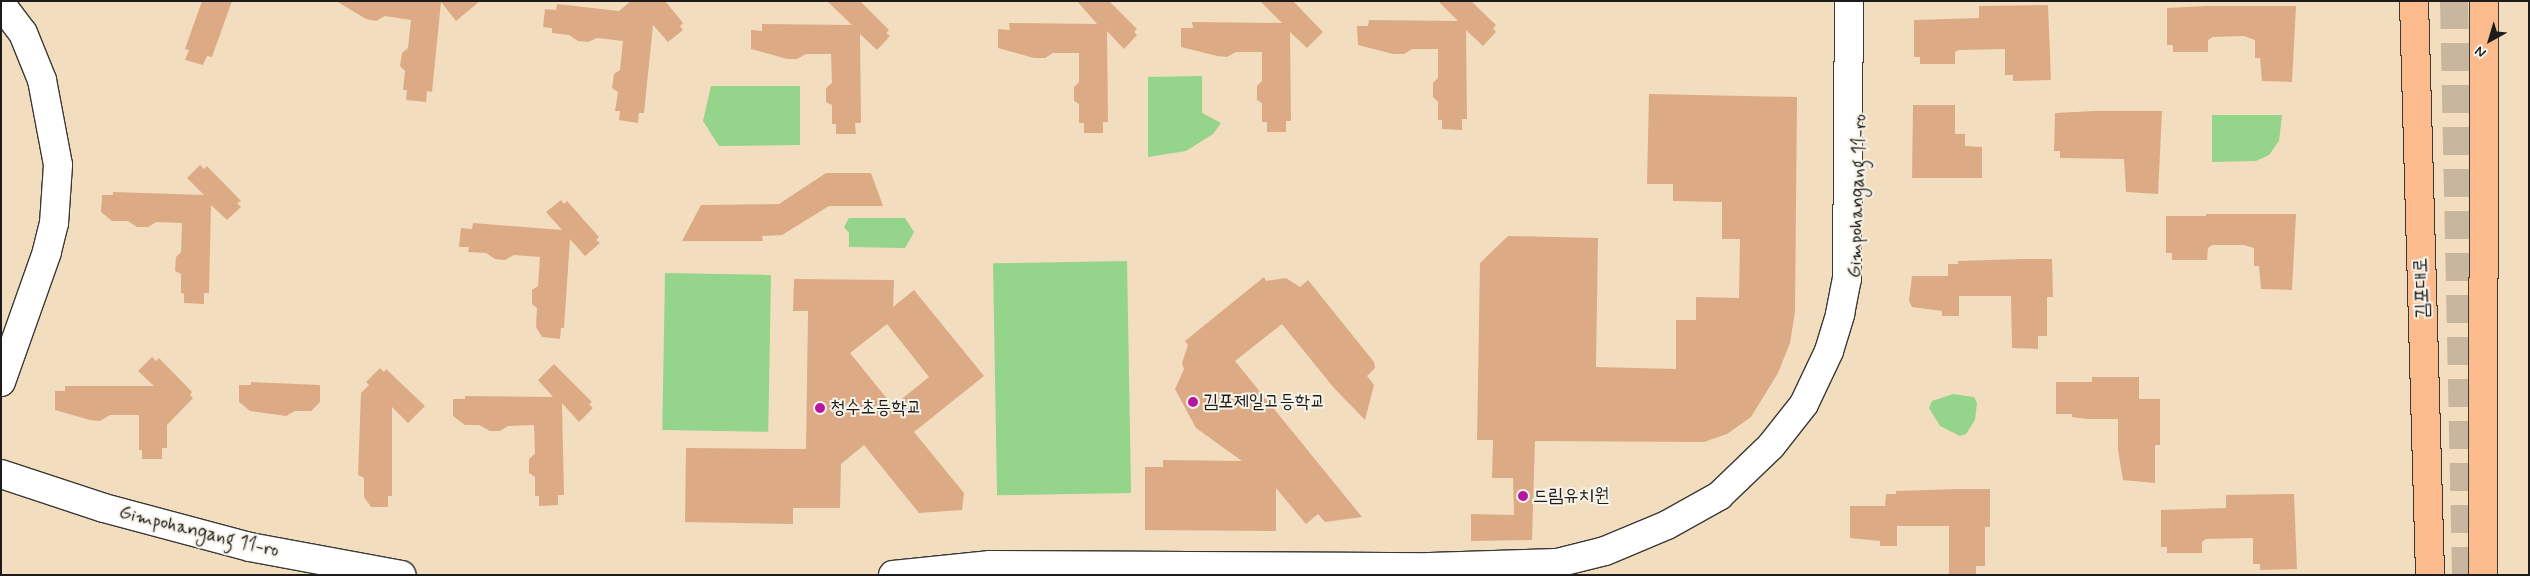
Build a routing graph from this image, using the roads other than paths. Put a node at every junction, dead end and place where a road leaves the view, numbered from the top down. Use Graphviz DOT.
graph roads {
  1 [pos="1849,1"];
  2 [pos="1861,1"];
  3 [pos="2414,1"];
  4 [pos="2484,1"];
  5 [pos="1,4"];
  6 [pos="1,382"];
  7 [pos="1,474"];
  8 [pos="935,573"];
  9 [pos="401,575"];
  10 [pos="893,575"];
  11 [pos="2430,575"];
  12 [pos="2483,575"];
  1 -- 8 [label="street, Gimpohangang 11-ro"];
  2 -- 8 [label="street, Gimpohangang 11-ro"];
  3 -- 11 [label="main road, 김포대로"];
  4 -- 12 [label="main road"];
  5 -- 6 [label="street"];
  7 -- 9 [label="street, Gimpohangang 11-ro"];
  8 -- 10 [label="street, Gimpohangang 11-ro"];
}
